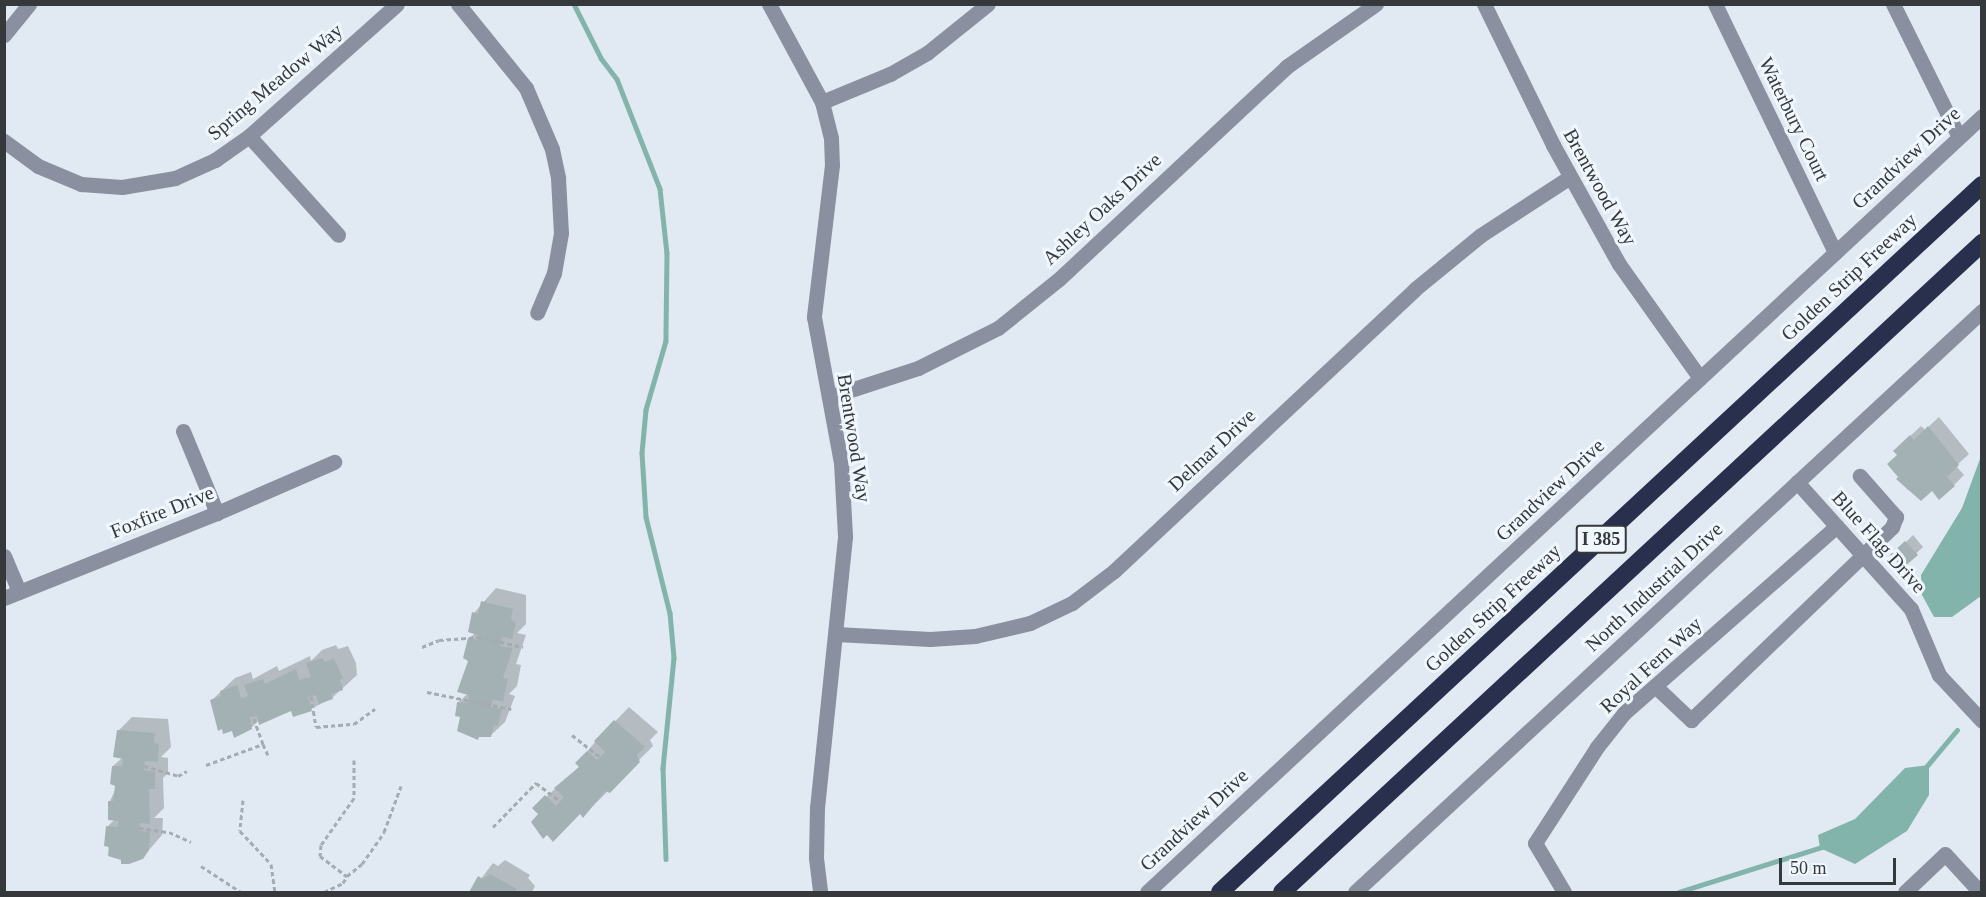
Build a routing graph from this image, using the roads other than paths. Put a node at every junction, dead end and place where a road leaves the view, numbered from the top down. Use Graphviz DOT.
graph roads {
  1 [pos="29,4"];
  2 [pos="397,4"];
  3 [pos="458,4"];
  4 [pos="769,4"];
  5 [pos="988,4"];
  6 [pos="1376,4"];
  7 [pos="1484,4"];
  8 [pos="1715,4"];
  9 [pos="1893,4"];
  10 [pos="4,35"];
  11 [pos="822,102"];
  12 [pos="1982,116"];
  13 [pos="249,136"];
  14 [pos="1959,137"];
  15 [pos="4,141"];
  16 [pos="1570,177"];
  17 [pos="1982,185"];
  18 [pos="338,235"];
  19 [pos="1982,243"];
  20 [pos="1835,252"];
  21 [pos="1982,311"];
  22 [pos="537,313"];
  23 [pos="1700,378"];
  24 [pos="829,397"];
  25 [pos="183,431"];
  26 [pos="334,462"];
  27 [pos="1860,476"];
  28 [pos="1797,482"];
  29 [pos="217,513"];
  30 [pos="1837,526"];
  31 [pos="1863,554"];
  32 [pos="4,556"];
  33 [pos="12,595"];
  34 [pos="836,634"];
  35 [pos="1655,686"];
  36 [pos="1982,721"];
  37 [pos="820,892"];
  38 [pos="1147,892"];
  39 [pos="1220,892"];
  40 [pos="1282,892"];
  41 [pos="1355,892"];
  42 [pos="1564,892"];
  43 [pos="1905,892"];
  44 [pos="1980,892"];
  1 -- 10 [label="street"];
  2 -- 13 [label="street, Spring Meadow Way"];
  3 -- 22 [label="street"];
  4 -- 11 [label="street, Brentwood Way"];
  5 -- 11 [label="street"];
  6 -- 24 [label="street, Ashley Oaks Drive"];
  7 -- 16 [label="street, Brentwood Way"];
  8 -- 20 [label="street, Waterbury Court"];
  9 -- 14 [label="street"];
  11 -- 24 [label="street, Brentwood Way"];
  12 -- 14 [label="street, Grandview Drive"];
  13 -- 15 [label="street, Spring Meadow Way"];
  13 -- 18 [label="street"];
  14 -- 20 [label="street, Grandview Drive"];
  16 -- 23 [label="street, Brentwood Way"];
  16 -- 34 [label="street, Delmar Drive"];
  17 -- 39 [label="highway, Golden Strip Freeway / I 385"];
  19 -- 40 [label="highway, I 385"];
  20 -- 23 [label="street, Grandview Drive"];
  21 -- 28 [label="street, North Industrial Drive"];
  23 -- 38 [label="street, Grandview Drive"];
  24 -- 34 [label="street, Brentwood Way"];
  25 -- 29 [label="street"];
  26 -- 29 [label="street, Foxfire Drive"];
  27 -- 31 [label="street"];
  28 -- 30 [label="street, Blue Flag Drive"];
  28 -- 41 [label="street, North Industrial Drive"];
  29 -- 33 [label="street, Foxfire Drive"];
  30 -- 31 [label="street, Blue Flag Drive"];
  30 -- 35 [label="street, Royal Fern Way"];
  31 -- 35 [label="street"];
  31 -- 36 [label="street, Blue Flag Drive"];
  32 -- 33 [label="street"];
  34 -- 37 [label="street, Brentwood Way"];
  35 -- 42 [label="street, Royal Fern Way"];
  43 -- 44 [label="street"];
}
